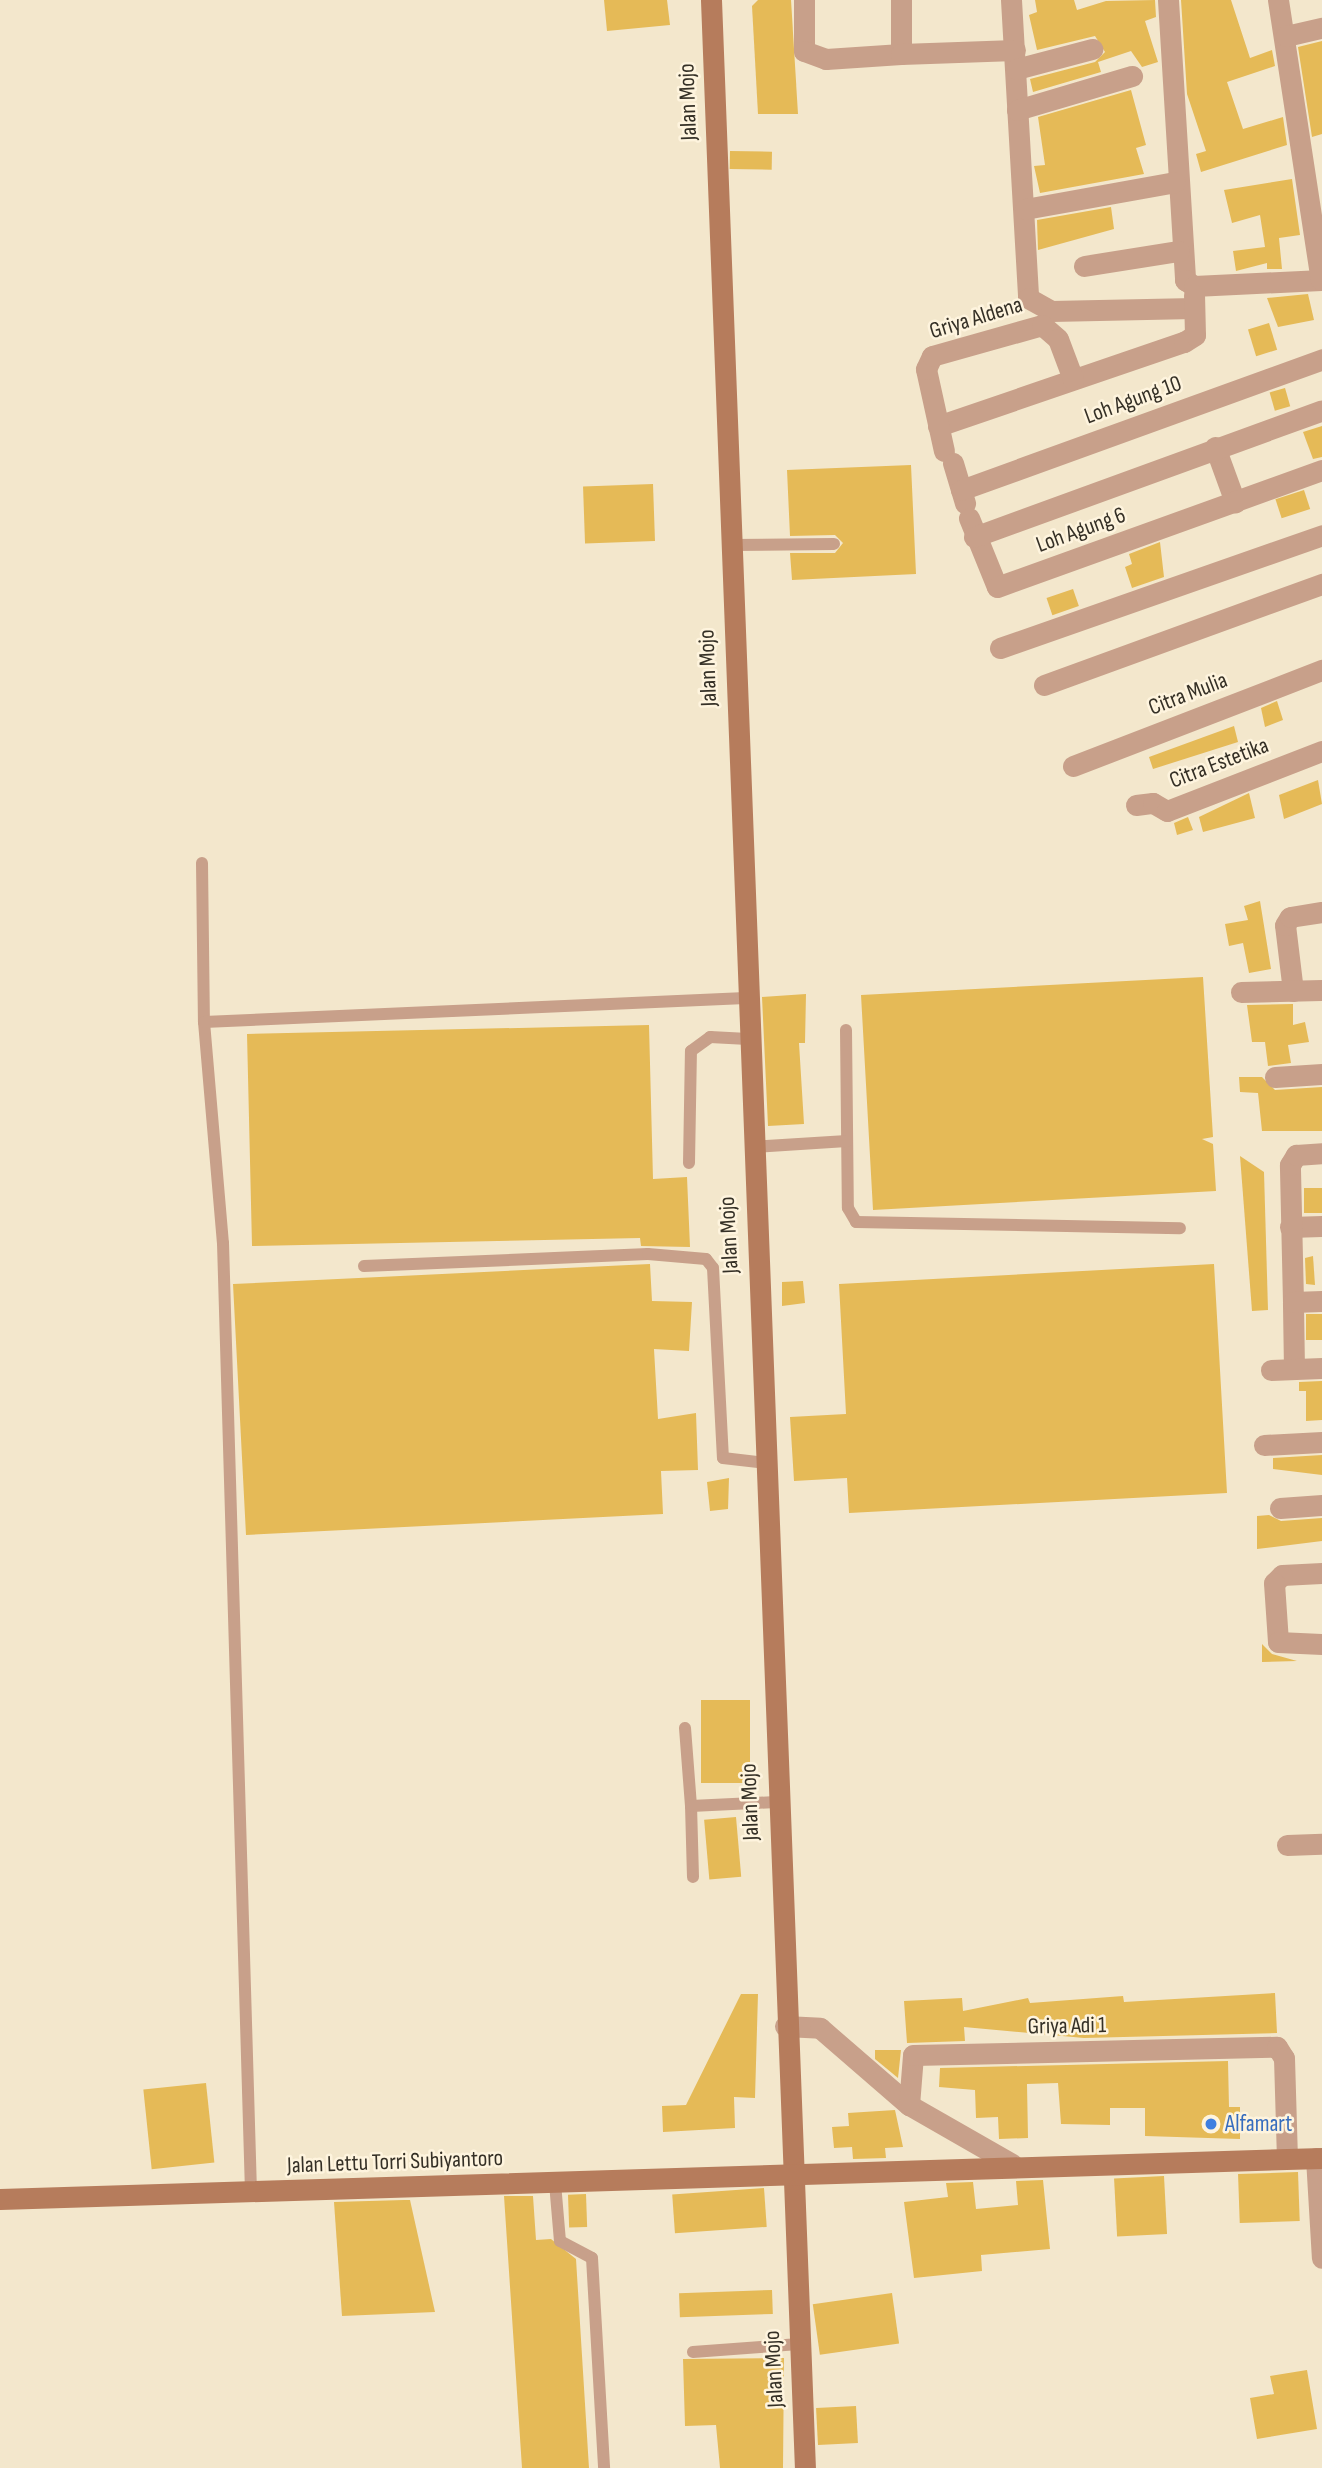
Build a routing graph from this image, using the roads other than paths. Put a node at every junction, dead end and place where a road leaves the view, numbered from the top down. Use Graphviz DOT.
graph roads {
  1 [pos="711,0"];
  2 [pos="804,0"];
  3 [pos="901,0"];
  4 [pos="1011,0"];
  5 [pos="1168,0"];
  6 [pos="1278,0"];
  7 [pos="1322,28"];
  8 [pos="1286,36"];
  9 [pos="1092,49"];
  10 [pos="901,54"];
  11 [pos="1015,60"];
  12 [pos="1132,76"];
  13 [pos="1017,110"];
  14 [pos="1175,182"];
  15 [pos="1025,209"];
  16 [pos="1179,251"];
  17 [pos="1084,266"];
  18 [pos="1322,280"];
  19 [pos="1194,286"];
  20 [pos="1194,308"];
  21 [pos="1322,359"];
  22 [pos="1073,379"];
  23 [pos="1322,410"];
  24 [pos="939,426"];
  25 [pos="1215,447"];
  26 [pos="1322,470"];
  27 [pos="1235,502"];
  28 [pos="968,513"];
  29 [pos="1322,535"];
  30 [pos="834,544"];
  31 [pos="730,545"];
  32 [pos="1322,584"];
  33 [pos="1000,648"];
  34 [pos="1322,670"];
  35 [pos="1044,685"];
  36 [pos="1322,751"];
  37 [pos="1073,766"];
  38 [pos="1136,805"];
  39 [pos="202,863"];
  40 [pos="1322,912"];
  41 [pos="1322,990"];
  42 [pos="1293,991"];
  43 [pos="1241,992"];
  44 [pos="745,998"];
  45 [pos="204,1022"];
  46 [pos="846,1030"];
  47 [pos="748,1039"];
  48 [pos="1322,1074"];
  49 [pos="1275,1077"];
  50 [pos="847,1141"];
  51 [pos="752,1147"];
  52 [pos="1322,1153"];
  53 [pos="689,1163"];
  54 [pos="1322,1226"];
  55 [pos="1180,1227"];
  56 [pos="1290,1227"];
  57 [pos="364,1266"];
  58 [pos="1322,1301"];
  59 [pos="1293,1302"];
  60 [pos="1322,1368"];
  61 [pos="1294,1369"];
  62 [pos="1271,1370"];
  63 [pos="1322,1442"];
  64 [pos="1265,1445"];
  65 [pos="766,1463"];
  66 [pos="1322,1505"];
  67 [pos="1280,1508"];
  68 [pos="1322,1573"];
  69 [pos="1322,1644"];
  70 [pos="685,1728"];
  71 [pos="776,1802"];
  72 [pos="691,1806"];
  73 [pos="1322,1844"];
  74 [pos="1287,1845"];
  75 [pos="693,1877"];
  76 [pos="795,2025"];
  77 [pos="909,2105"];
  78 [pos="1287,2158"];
  79 [pos="1319,2158"];
  80 [pos="1012,2164"];
  81 [pos="791,2174"];
  82 [pos="555,2183"];
  83 [pos="251,2192"];
  84 [pos="0,2199"];
  85 [pos="1322,2258"];
  86 [pos="799,2344"];
  87 [pos="693,2352"];
  88 [pos="604,2468"];
  89 [pos="805,2468"];
  1 -- 31 [label="street, Jalan Mojo"];
  2 -- 10 [label="street"];
  3 -- 10 [label="street"];
  4 -- 11 [label="street"];
  5 -- 14 [label="street"];
  6 -- 8 [label="street"];
  7 -- 8 [label="street"];
  8 -- 18 [label="street"];
  9 -- 11 [label="street"];
  10 -- 11 [label="street"];
  11 -- 13 [label="street"];
  12 -- 13 [label="street"];
  13 -- 15 [label="street"];
  14 -- 15 [label="street"];
  14 -- 16 [label="street"];
  15 -- 20 [label="street"];
  16 -- 17 [label="street"];
  16 -- 19 [label="street"];
  18 -- 19 [label="street"];
  19 -- 20 [label="street"];
  20 -- 22 [label="street"];
  21 -- 28 [label="street, Loh Agung 10"];
  22 -- 24 [label="street"];
  22 -- 24 [label="street, Griya Aldena"];
  23 -- 25 [label="street, Loh Agung 6"];
  24 -- 28 [label="street, Griya Aldena"];
  25 -- 27 [label="street"];
  25 -- 28 [label="street, Loh Agung 6"];
  26 -- 27 [label="street, Loh Agung 6"];
  27 -- 28 [label="street, Loh Agung 6"];
  29 -- 33 [label="street"];
  30 -- 31 [label="lane"];
  31 -- 44 [label="street, Jalan Mojo"];
  32 -- 35 [label="street"];
  34 -- 37 [label="street, Citra Mulia"];
  36 -- 38 [label="street, Citra Estetika"];
  39 -- 45 [label="lane"];
  40 -- 42 [label="street"];
  41 -- 42 [label="street"];
  42 -- 43 [label="street"];
  44 -- 45 [label="lane"];
  44 -- 47 [label="street, Jalan Mojo"];
  45 -- 83 [label="lane"];
  46 -- 50 [label="lane"];
  47 -- 51 [label="street, Jalan Mojo"];
  47 -- 53 [label="lane"];
  48 -- 49 [label="street"];
  50 -- 51 [label="lane"];
  50 -- 55 [label="lane"];
  51 -- 65 [label="street, Jalan Mojo"];
  52 -- 56 [label="street"];
  54 -- 56 [label="street"];
  56 -- 59 [label="street"];
  57 -- 65 [label="lane"];
  58 -- 59 [label="street"];
  59 -- 61 [label="street"];
  60 -- 61 [label="street"];
  61 -- 62 [label="street"];
  63 -- 64 [label="street"];
  65 -- 71 [label="street, Jalan Mojo"];
  66 -- 67 [label="street"];
  68 -- 69 [label="street"];
  70 -- 72 [label="lane"];
  71 -- 72 [label="lane"];
  71 -- 76 [label="street, Jalan Mojo"];
  72 -- 75 [label="lane"];
  73 -- 74 [label="street"];
  76 -- 77 [label="street"];
  76 -- 81 [label="street, Jalan Mojo"];
  77 -- 78 [label="street, Griya Adi 1"];
  77 -- 80 [label="street"];
  78 -- 79 [label="street, Jalan Lettu Torri Subiyantoro"];
  78 -- 80 [label="street, Jalan Lettu Torri Subiyantoro"];
  79 -- 85 [label="street"];
  80 -- 81 [label="street, Jalan Lettu Torri Subiyantoro"];
  81 -- 82 [label="street, Jalan Lettu Torri Subiyantoro"];
  81 -- 86 [label="street, Jalan Mojo"];
  82 -- 83 [label="street, Jalan Lettu Torri Subiyantoro"];
  82 -- 88 [label="lane"];
  83 -- 84 [label="street, Jalan Lettu Torri Subiyantoro"];
  86 -- 87 [label="lane"];
  86 -- 89 [label="street, Jalan Mojo"];
}
